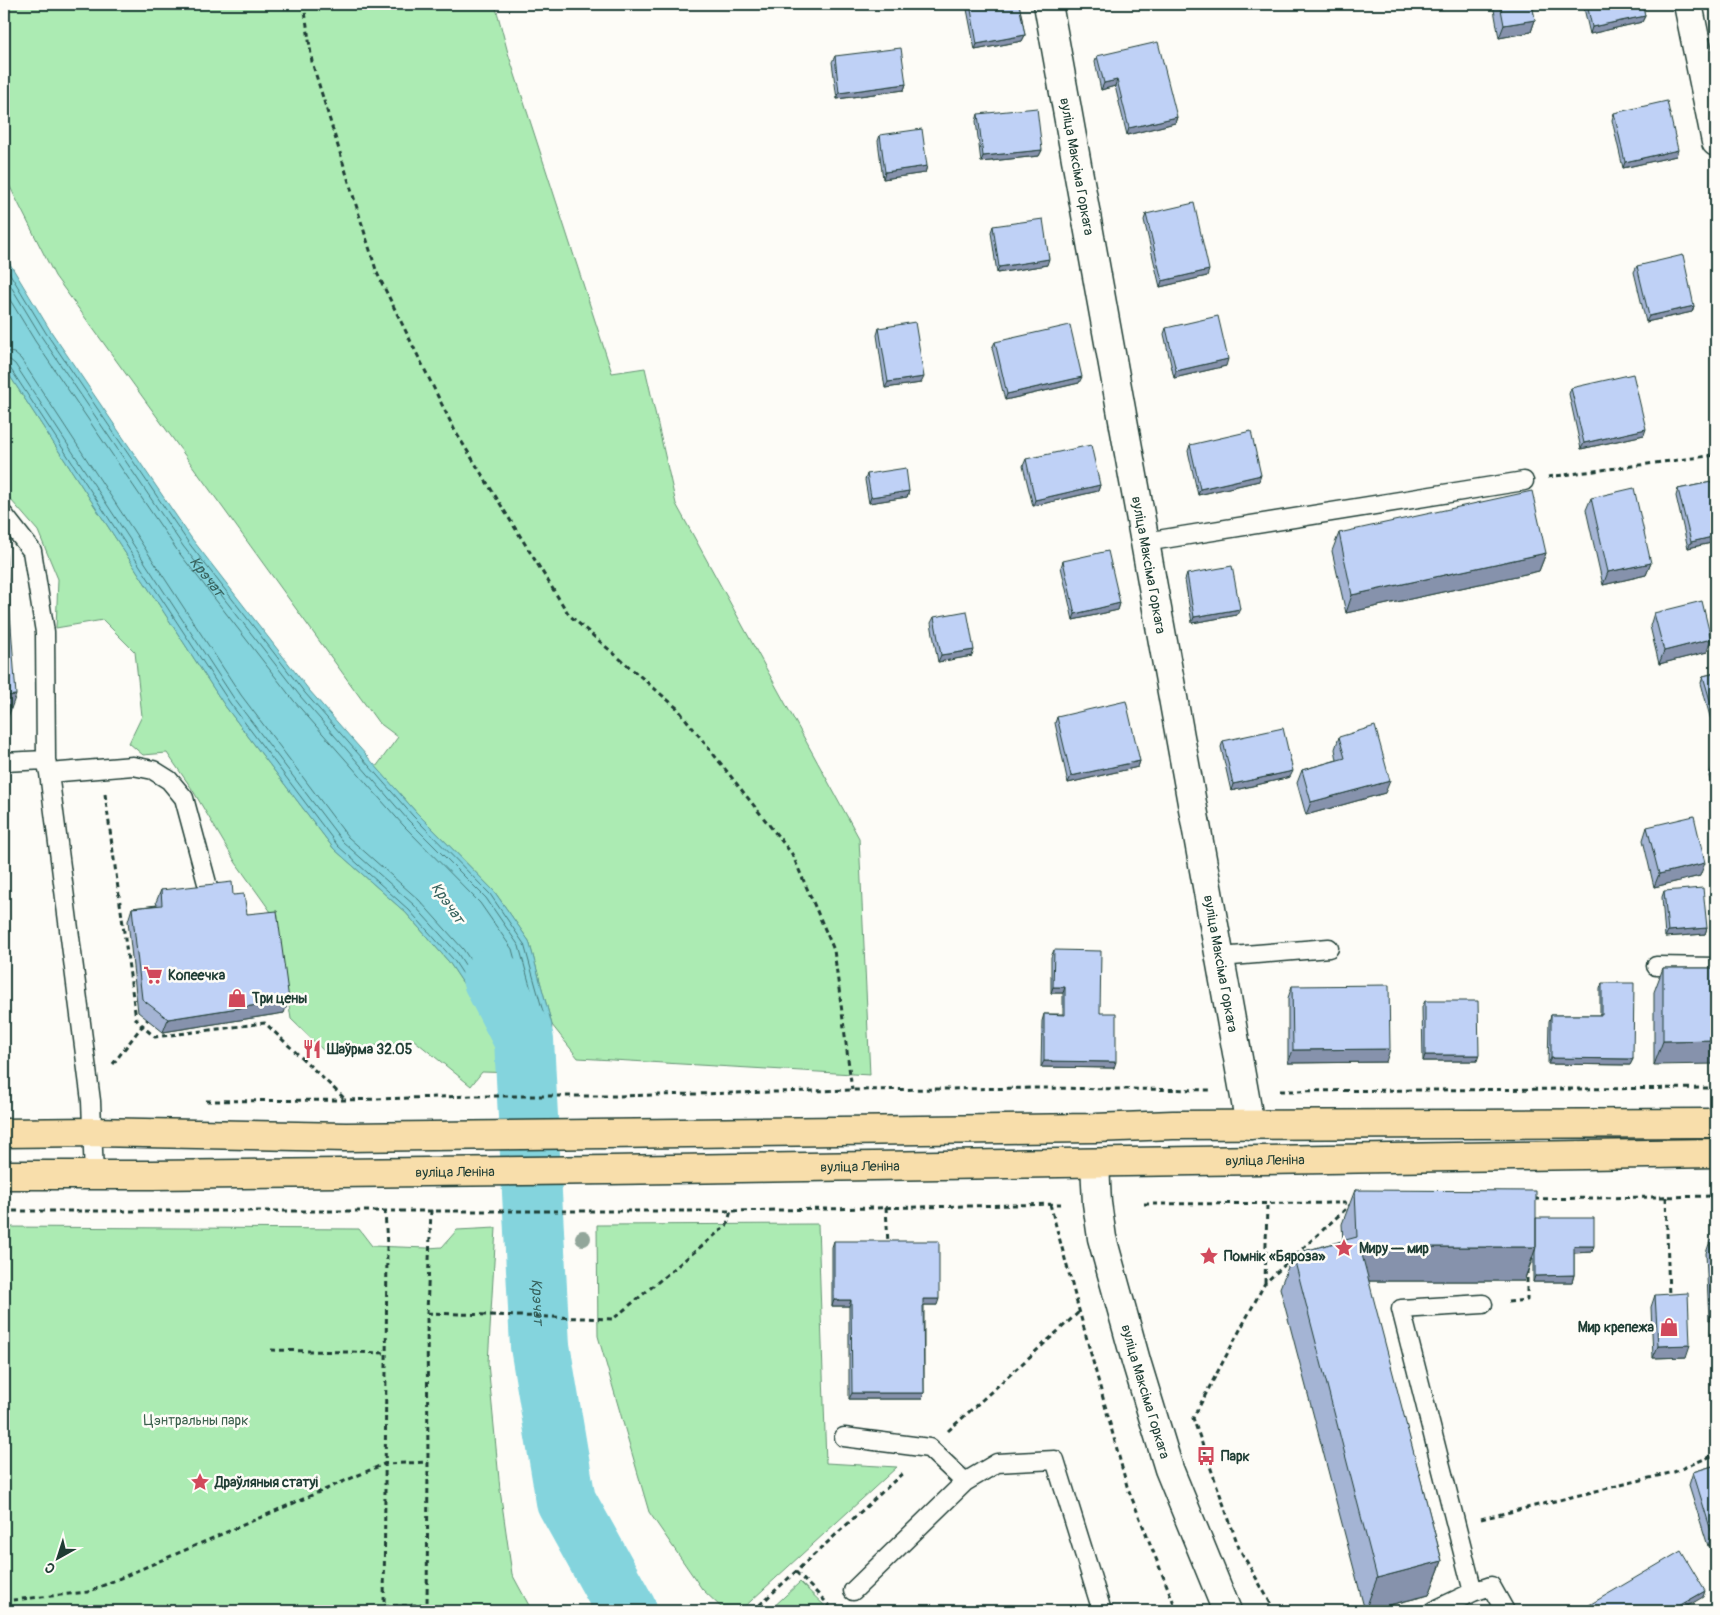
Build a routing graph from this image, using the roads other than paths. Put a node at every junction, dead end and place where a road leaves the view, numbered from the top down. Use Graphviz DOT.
graph roads {
  1 [pos="1048,4"];
  2 [pos="1688,4"];
  3 [pos="1716,142"];
  4 [pos="1524,481"];
  5 [pos="4,515"];
  6 [pos="1145,542"];
  7 [pos="4,762"];
  8 [pos="48,766"];
  9 [pos="208,887"];
  10 [pos="1329,948"];
  11 [pos="1220,957"];
  12 [pos="1656,966"];
  13 [pos="1716,967"];
  14 [pos="1716,1123"];
  15 [pos="1250,1125"];
  16 [pos="1095,1128"];
  17 [pos="92,1132"];
  18 [pos="4,1133"];
  19 [pos="1716,1153"];
  20 [pos="1250,1161"];
  21 [pos="1094,1164"];
  22 [pos="4,1175"];
  23 [pos="94,1175"];
  24 [pos="1483,1304"];
  25 [pos="844,1437"];
  26 [pos="965,1482"];
  27 [pos="853,1591"];
  28 [pos="1472,1592"];
  29 [pos="1102,1611"];
  30 [pos="1227,1611"];
  31 [pos="1433,1611"];
  32 [pos="1505,1611"];
  1 -- 6 [label="street, вуліца Максіма Горкага"];
  2 -- 3 [label="street"];
  4 -- 6 [label="lane"];
  5 -- 8 [label="lane"];
  6 -- 11 [label="street, вуліца Максіма Горкага"];
  7 -- 8 [label="lane"];
  8 -- 9 [label="lane"];
  8 -- 17 [label="lane"];
  10 -- 11 [label="lane"];
  11 -- 15 [label="street, вуліца Максіма Горкага"];
  12 -- 13 [label="lane"];
  14 -- 15 [label="main road"];
  15 -- 16 [label="main road"];
  15 -- 20 [label="main road"];
  16 -- 17 [label="main road"];
  16 -- 21 [label="main road"];
  17 -- 18 [label="main road"];
  17 -- 23 [label="lane"];
  19 -- 20 [label="main road, вуліца Леніна"];
  20 -- 21 [label="main road, вуліца Леніна"];
  21 -- 23 [label="main road, вуліца Леніна"];
  21 -- 30 [label="street, вуліца Максіма Горкага"];
  22 -- 23 [label="main road, вуліца Леніна"];
  24 -- 28 [label="lane"];
  25 -- 26 [label="lane"];
  26 -- 27 [label="lane"];
  26 -- 29 [label="lane"];
  28 -- 31 [label="lane"];
  28 -- 32 [label="lane"];
}
